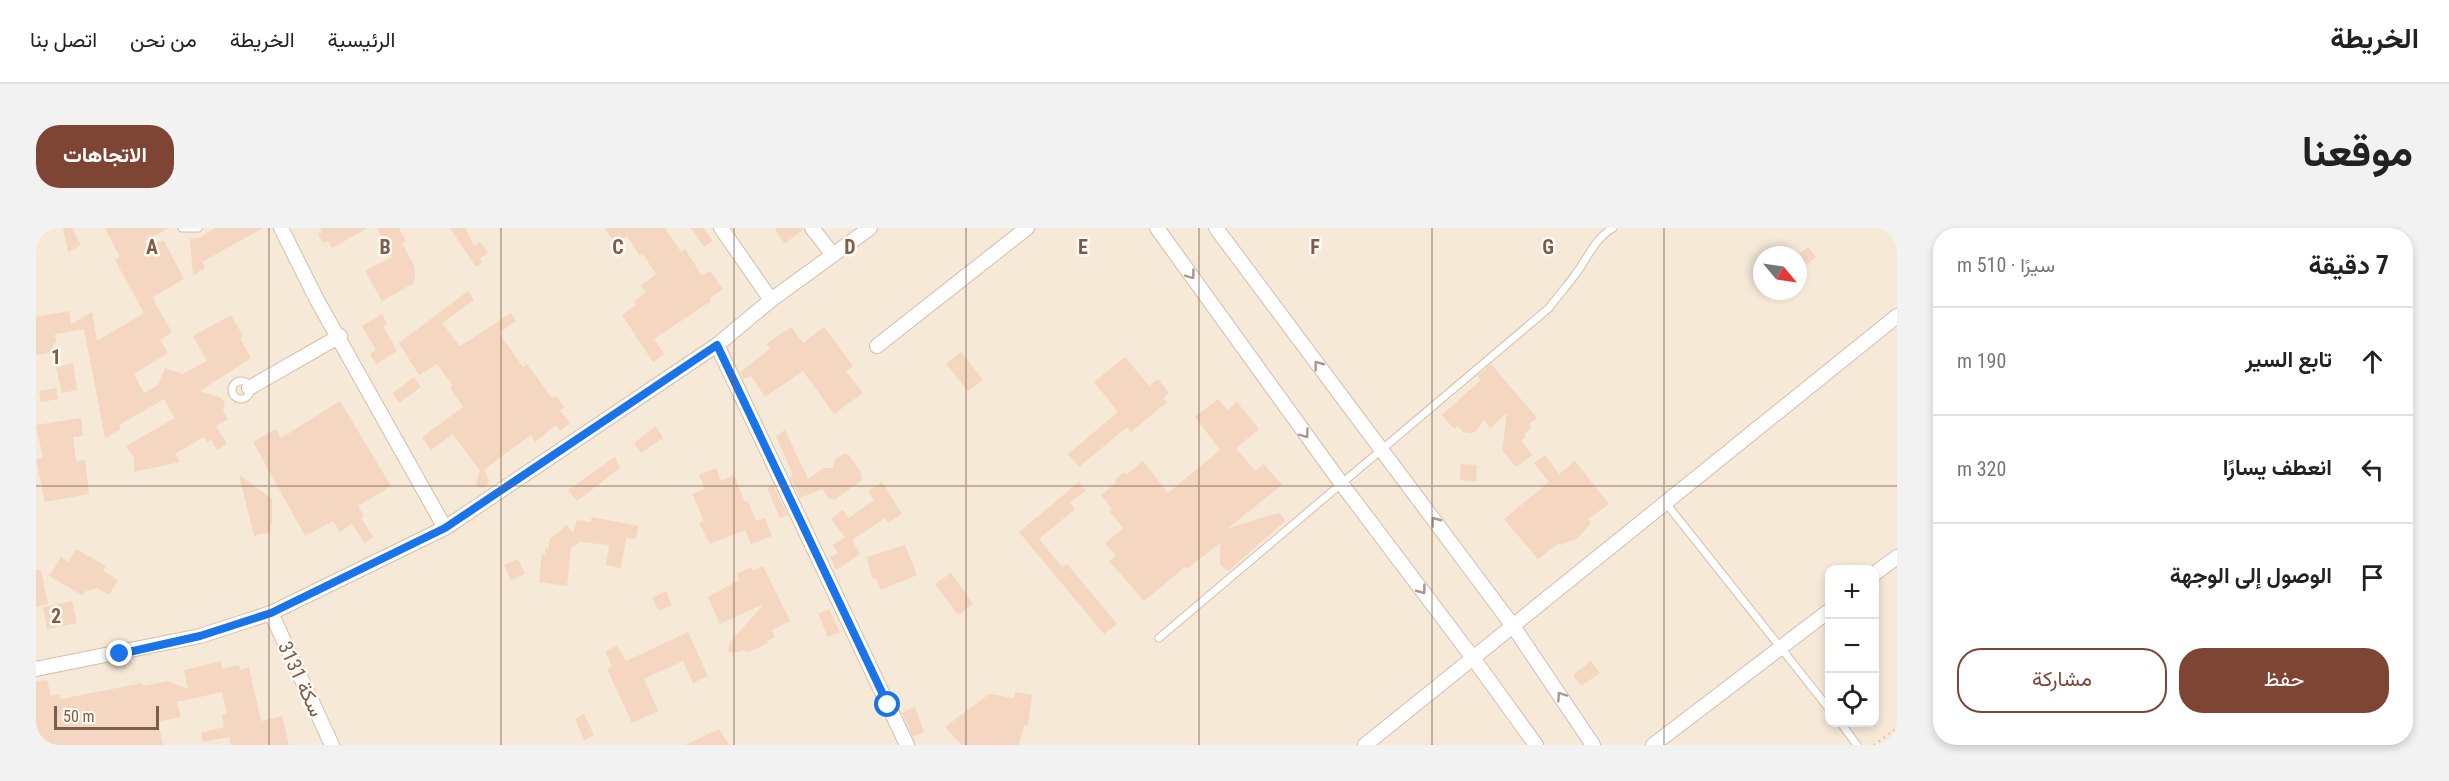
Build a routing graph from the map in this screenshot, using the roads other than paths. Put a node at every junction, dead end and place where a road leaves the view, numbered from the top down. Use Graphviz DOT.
graph roads {
  1 [pos="182,228"];
  2 [pos="198,228"];
  3 [pos="281,228"];
  4 [pos="721,228"];
  5 [pos="812,228"];
  6 [pos="870,228"];
  7 [pos="1027,228"];
  8 [pos="1156,228"];
  9 [pos="1216,228"];
  10 [pos="1613,228"];
  11 [pos="833,255"];
  12 [pos="771,300"];
  13 [pos="1897,316"];
  14 [pos="340,336"];
  15 [pos="717,345"];
  16 [pos="877,346"];
  17 [pos="249,388"];
  18 [pos="1381,449"];
  19 [pos="1341,483"];
  20 [pos="1665,502"];
  21 [pos="445,528"];
  22 [pos="1897,556"];
  23 [pos="1879,571"];
  24 [pos="271,613"];
  25 [pos="1825,614"];
  26 [pos="1513,626"];
  27 [pos="1159,638"];
  28 [pos="1781,649"];
  29 [pos="1473,658"];
  30 [pos="36,669"];
  31 [pos="1825,704"];
  32 [pos="1843,727"];
  33 [pos="332,745"];
  34 [pos="907,745"];
  35 [pos="1365,745"];
  36 [pos="1536,745"];
  37 [pos="1593,745"];
  38 [pos="1653,745"];
  39 [pos="1857,745"];
  1 -- 2 [label="lane"];
  3 -- 14 [label="street"];
  4 -- 12 [label="street"];
  5 -- 11 [label="street"];
  6 -- 11 [label="street"];
  7 -- 16 [label="street"];
  8 -- 19 [label="street, one-way"];
  18 -- 9 [label="street, one-way"];
  10 -- 18 [label="lane"];
  11 -- 12 [label="street"];
  12 -- 15 [label="street"];
  13 -- 20 [label="street"];
  14 -- 17 [label="street"];
  14 -- 21 [label="street"];
  15 -- 21 [label="street"];
  15 -- 34 [label="street"];
  18 -- 19 [label="lane"];
  26 -- 18 [label="street, one-way"];
  19 -- 27 [label="lane"];
  19 -- 29 [label="street, one-way"];
  20 -- 26 [label="street"];
  20 -- 28 [label="lane"];
  21 -- 24 [label="street"];
  22 -- 23 [label="street"];
  24 -- 30 [label="street"];
  24 -- 33 [label="street, سكة 3131"];
  25 -- 28 [label="street"];
  26 -- 29 [label="street"];
  37 -- 26 [label="street, one-way"];
  28 -- 31 [label="lane"];
  28 -- 38 [label="street"];
  29 -- 35 [label="street"];
  29 -- 36 [label="street"];
  32 -- 39 [label="lane"];
}
